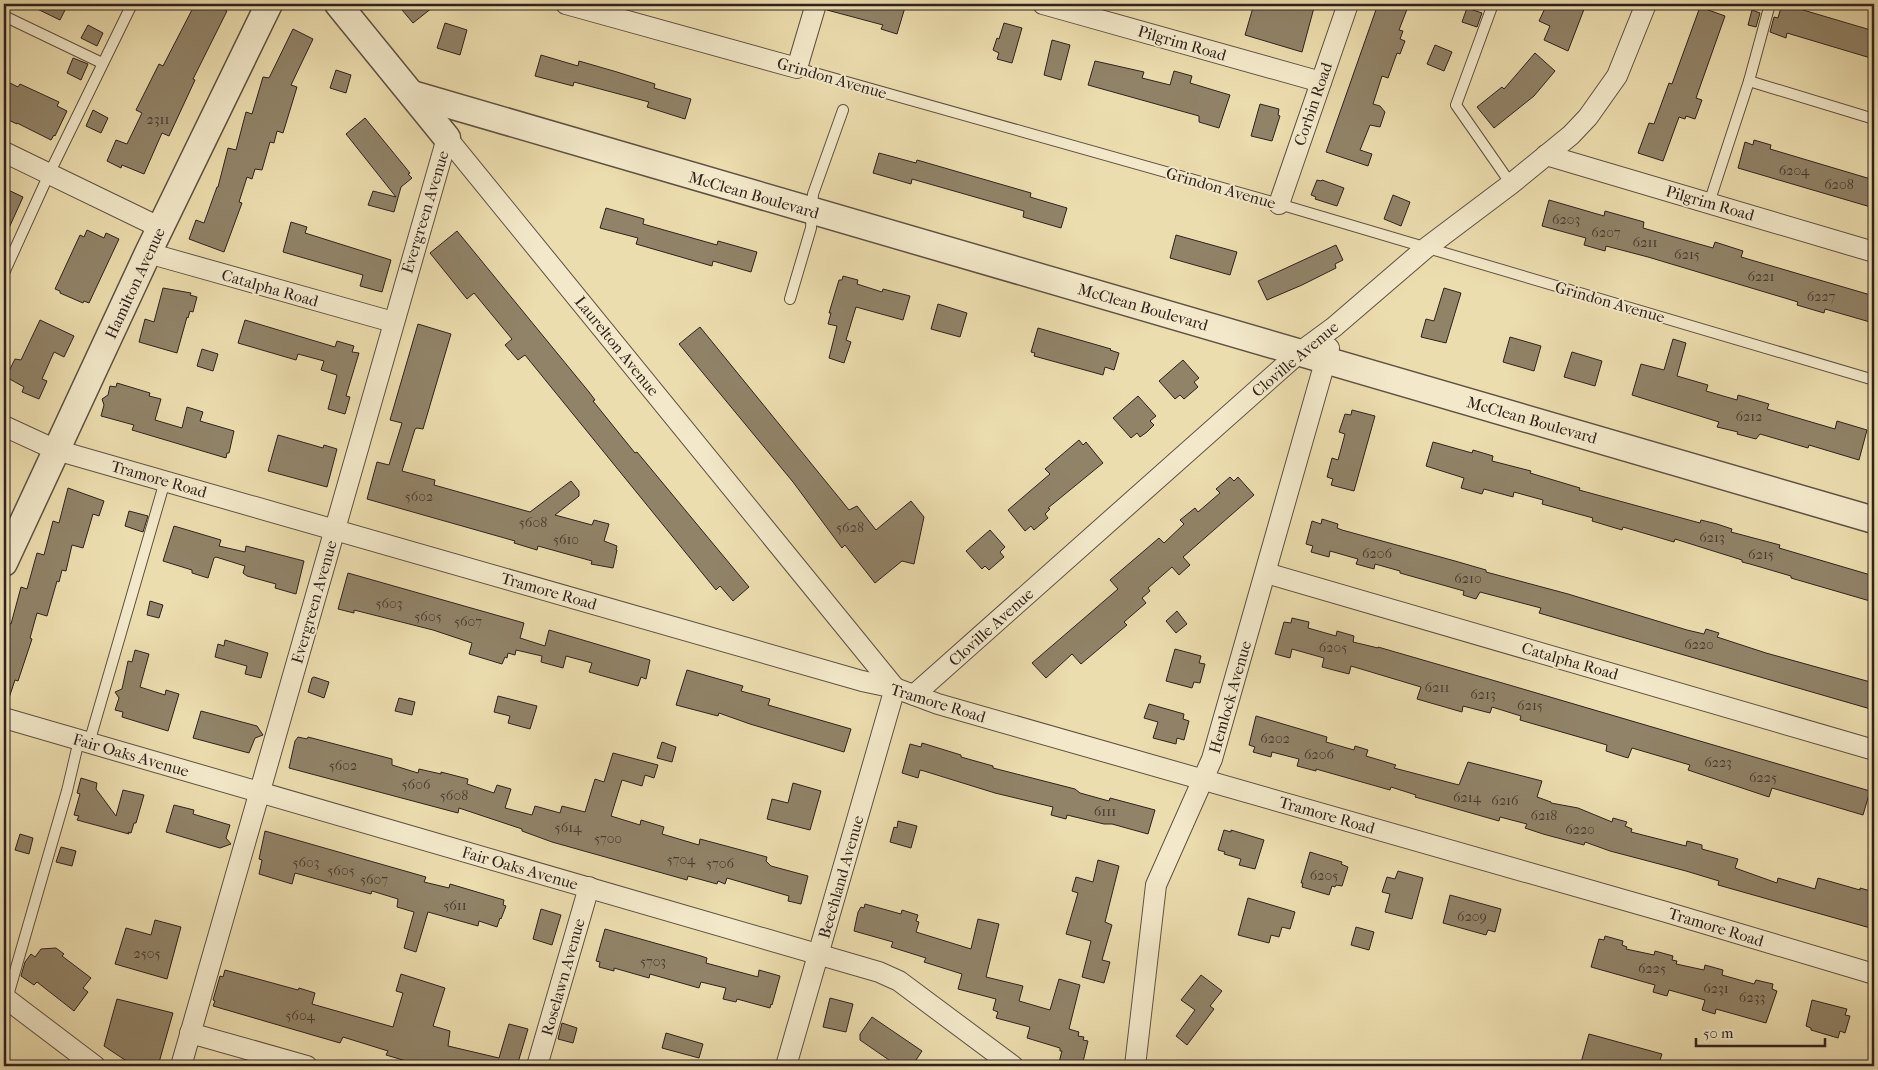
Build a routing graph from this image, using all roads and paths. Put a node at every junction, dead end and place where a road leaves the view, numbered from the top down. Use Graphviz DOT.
graph roads {
  1 [pos="132,4"];
  2 [pos="269,4"];
  3 [pos="338,4"];
  4 [pos="566,4"];
  5 [pos="816,4"];
  6 [pos="1042,4"];
  7 [pos="1348,4"];
  8 [pos="1493,4"];
  9 [pos="1646,4"];
  10 [pos="1770,4"];
  11 [pos="4,16"];
  12 [pos="102,63"];
  13 [pos="797,68"];
  14 [pos="1749,81"];
  15 [pos="1321,82"];
  16 [pos="412,94"];
  17 [pos="843,110"];
  18 [pos="1874,119"];
  19 [pos="447,138"];
  20 [pos="4,152"];
  21 [pos="1546,155"];
  22 [pos="49,174"];
  23 [pos="1511,184"];
  24 [pos="1709,203"];
  25 [pos="1279,204"];
  26 [pos="812,212"];
  27 [pos="161,228"];
  28 [pos="1426,248"];
  29 [pos="1874,252"];
  30 [pos="148,253"];
  31 [pos="4,273"];
  32 [pos="790,299"];
  33 [pos="392,322"];
  34 [pos="1334,327"];
  35 [pos="1300,352"];
  36 [pos="1326,360"];
  37 [pos="1874,380"];
  38 [pos="4,426"];
  39 [pos="56,450"];
  40 [pos="165,481"];
  41 [pos="1874,520"];
  42 [pos="334,530"];
  43 [pos="4,563"];
  44 [pos="1266,573"];
  45 [pos="905,692"];
  46 [pos="4,718"];
  47 [pos="84,741"];
  48 [pos="1874,750"];
  49 [pos="1204,780"];
  50 [pos="260,793"];
  51 [pos="589,887"];
  52 [pos="819,953"];
  53 [pos="1874,974"];
  54 [pos="5,998"];
  55 [pos="190,1033"];
  56 [pos="95,1066"];
  57 [pos="181,1066"];
  58 [pos="307,1066"];
  59 [pos="537,1066"];
  60 [pos="786,1066"];
  61 [pos="1013,1066"];
  62 [pos="1134,1066"];
  1 -- 12 [label="lane"];
  2 -- 27 [label="street, Hamilton Avenue"];
  3 -- 16 [label="street, Laurelton Avenue"];
  4 -- 13 [label="street, Grindon Avenue"];
  5 -- 13 [label="street"];
  6 -- 15 [label="street, Pilgrim Road"];
  7 -- 15 [label="street, Corbin Road"];
  8 -- 23 [label="lane"];
  9 -- 21 [label="street, Cloville Avenue"];
  10 -- 14 [label="lane"];
  11 -- 12 [label="lane"];
  12 -- 22 [label="lane"];
  13 -- 25 [label="lane, Grindon Avenue"];
  14 -- 18 [label="lane"];
  14 -- 24 [label="lane"];
  15 -- 25 [label="street, Corbin Road"];
  16 -- 19 [label="street, Laurelton Avenue"];
  16 -- 26 [label="street, McClean Boulevard"];
  17 -- 26 [label="lane"];
  19 -- 33 [label="street, Evergreen Avenue"];
  19 -- 45 [label="street, Laurelton Avenue"];
  20 -- 22 [label="street"];
  21 -- 23 [label="street, Cloville Avenue"];
  21 -- 24 [label="street, Pilgrim Road"];
  22 -- 27 [label="street"];
  22 -- 31 [label="lane"];
  23 -- 28 [label="street, Cloville Avenue"];
  24 -- 29 [label="street, Pilgrim Road"];
  25 -- 28 [label="lane, Grindon Avenue"];
  26 -- 32 [label="lane"];
  26 -- 35 [label="street, McClean Boulevard"];
  27 -- 30 [label="street, Hamilton Avenue"];
  28 -- 34 [label="street, Cloville Avenue"];
  28 -- 37 [label="lane, Grindon Avenue"];
  30 -- 33 [label="street, Catalpha Road"];
  30 -- 39 [label="street, Hamilton Avenue"];
  33 -- 42 [label="street, Evergreen Avenue"];
  34 -- 35 [label="street, Cloville Avenue"];
  34 -- 36 [label="street, Hemlock Avenue"];
  35 -- 36 [label="street, McClean Boulevard"];
  35 -- 45 [label="street, Cloville Avenue"];
  36 -- 41 [label="street, McClean Boulevard"];
  36 -- 44 [label="street, Hemlock Avenue"];
  38 -- 39 [label="street, Tramore Road"];
  39 -- 40 [label="street, Tramore Road"];
  39 -- 43 [label="street, Hamilton Avenue"];
  40 -- 42 [label="street, Tramore Road"];
  40 -- 47 [label="lane"];
  42 -- 45 [label="street, Tramore Road"];
  42 -- 50 [label="street, Evergreen Avenue"];
  44 -- 48 [label="street, Catalpha Road"];
  44 -- 49 [label="street, Hemlock Avenue"];
  45 -- 49 [label="street, Tramore Road"];
  45 -- 52 [label="street, Beechland Avenue"];
  46 -- 47 [label="street, Fair Oaks Avenue"];
  47 -- 50 [label="street, Fair Oaks Avenue"];
  47 -- 54 [label="lane"];
  49 -- 53 [label="street, Tramore Road"];
  49 -- 62 [label="street, Hemlock Avenue"];
  50 -- 51 [label="street, Fair Oaks Avenue"];
  50 -- 55 [label="street, Evergreen Avenue"];
  51 -- 52 [label="street, Fair Oaks Avenue"];
  51 -- 59 [label="street, Roselawn Avenue"];
  52 -- 60 [label="street, Beechland Avenue"];
  52 -- 61 [label="street, Fair Oaks Avenue"];
  54 -- 56 [label="street"];
  55 -- 57 [label="street, Evergreen Avenue"];
  55 -- 58 [label="street"];
}
